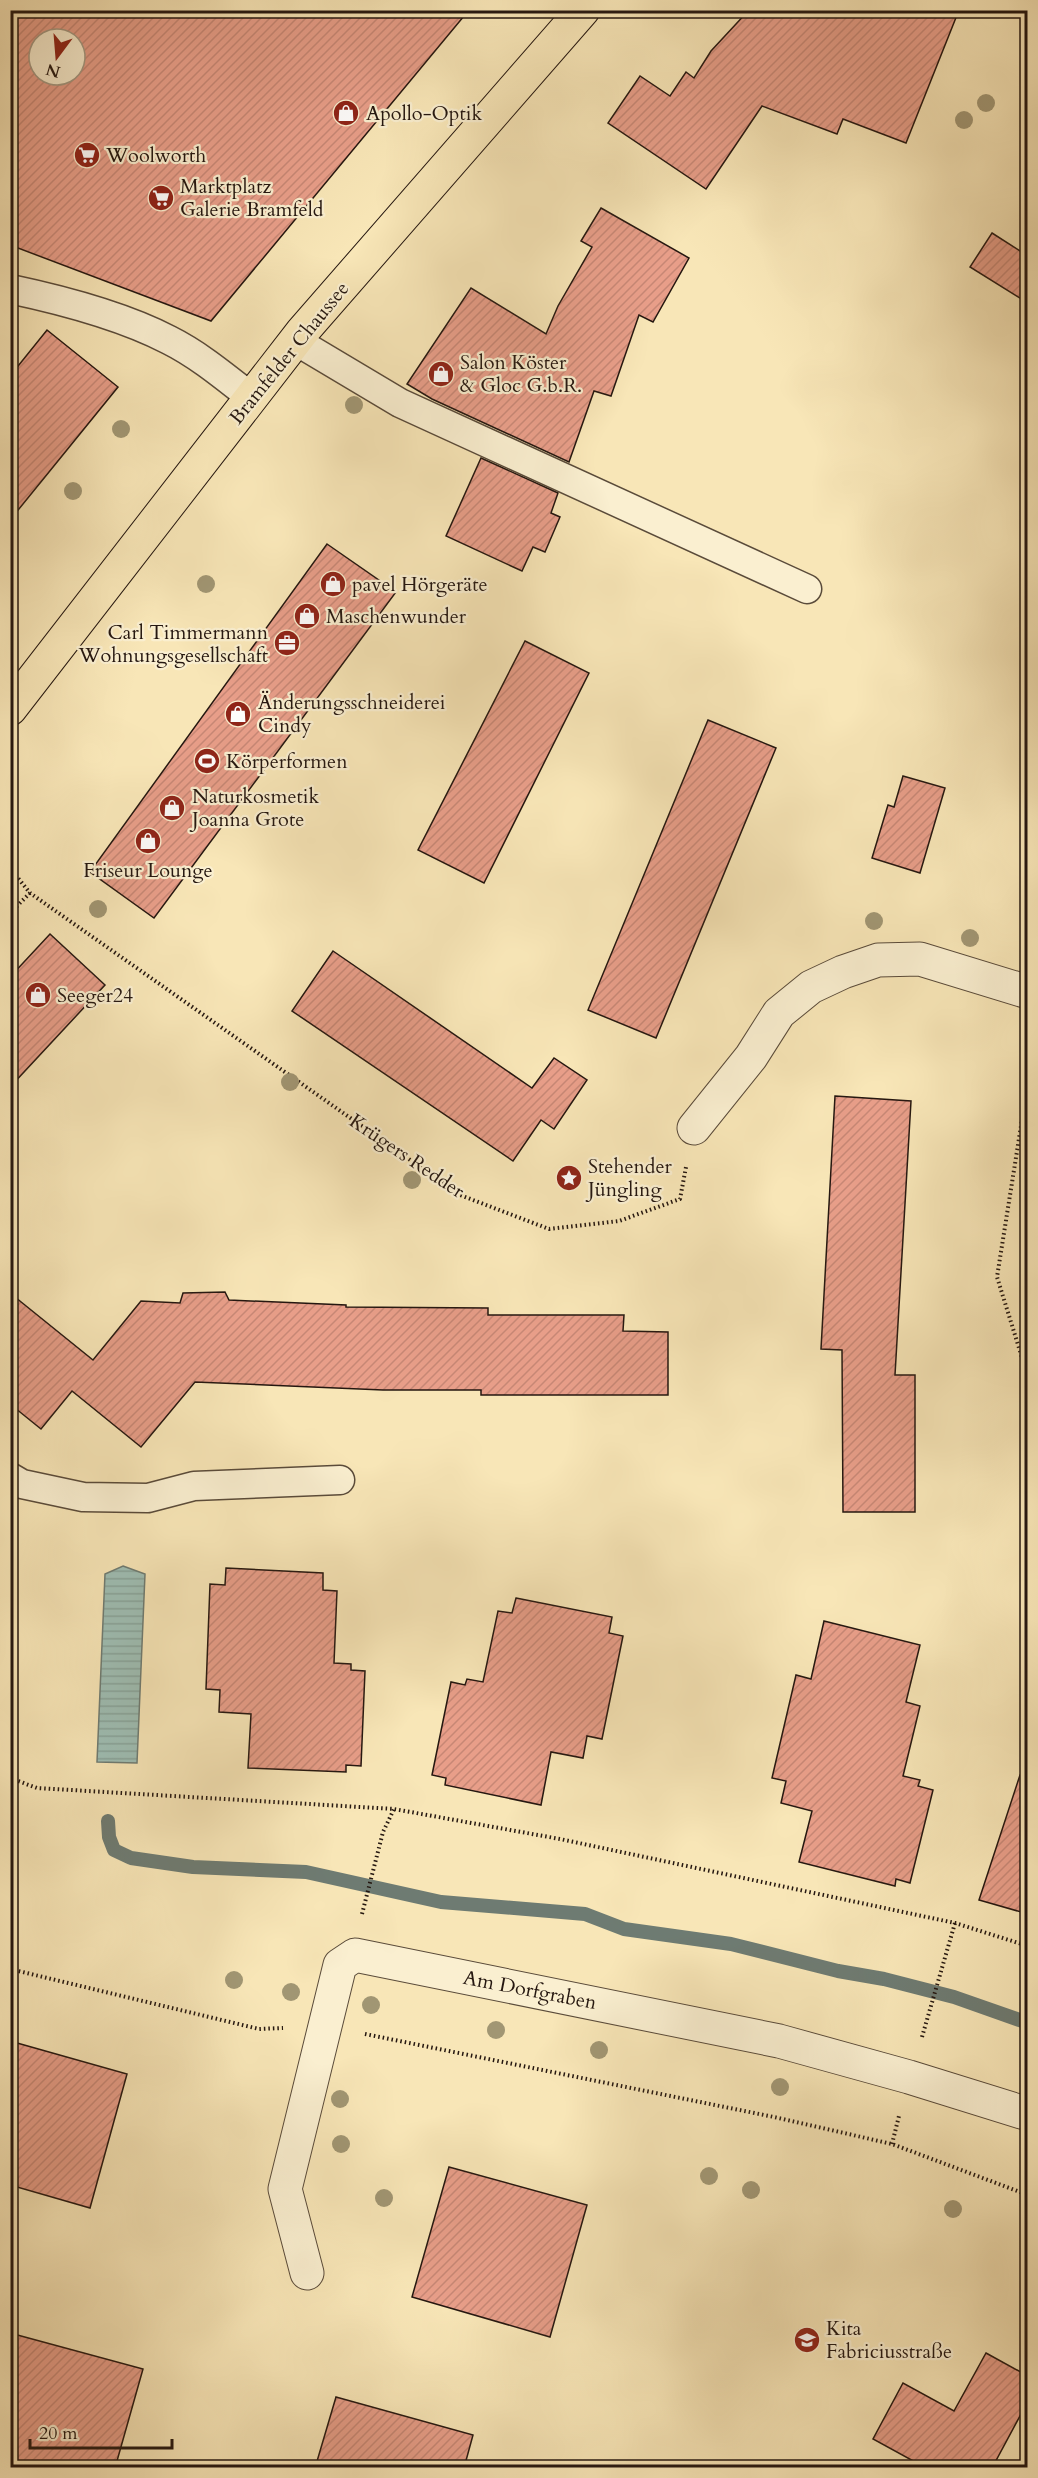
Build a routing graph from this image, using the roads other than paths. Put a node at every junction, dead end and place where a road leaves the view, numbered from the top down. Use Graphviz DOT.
graph roads {
  1 [pos="583,10"];
  2 [pos="10,289"];
  3 [pos="296,341"];
  4 [pos="252,398"];
  5 [pos="807,589"];
  6 [pos="10,709"];
  7 [pos="1028,992"];
  8 [pos="694,1128"];
  9 [pos="10,1477"];
  10 [pos="340,1480"];
  11 [pos="1028,2114"];
  12 [pos="307,2273"];
  1 -- 3 [label="main road, Bramfelder Chaussee"];
  2 -- 4 [label="lane"];
  3 -- 4 [label="main road, Bramfelder Chaussee"];
  3 -- 5 [label="lane"];
  4 -- 6 [label="main road, Bramfelder Chaussee"];
  7 -- 8 [label="street"];
  9 -- 10 [label="lane"];
  11 -- 12 [label="street, Am Dorfgraben"];
}
